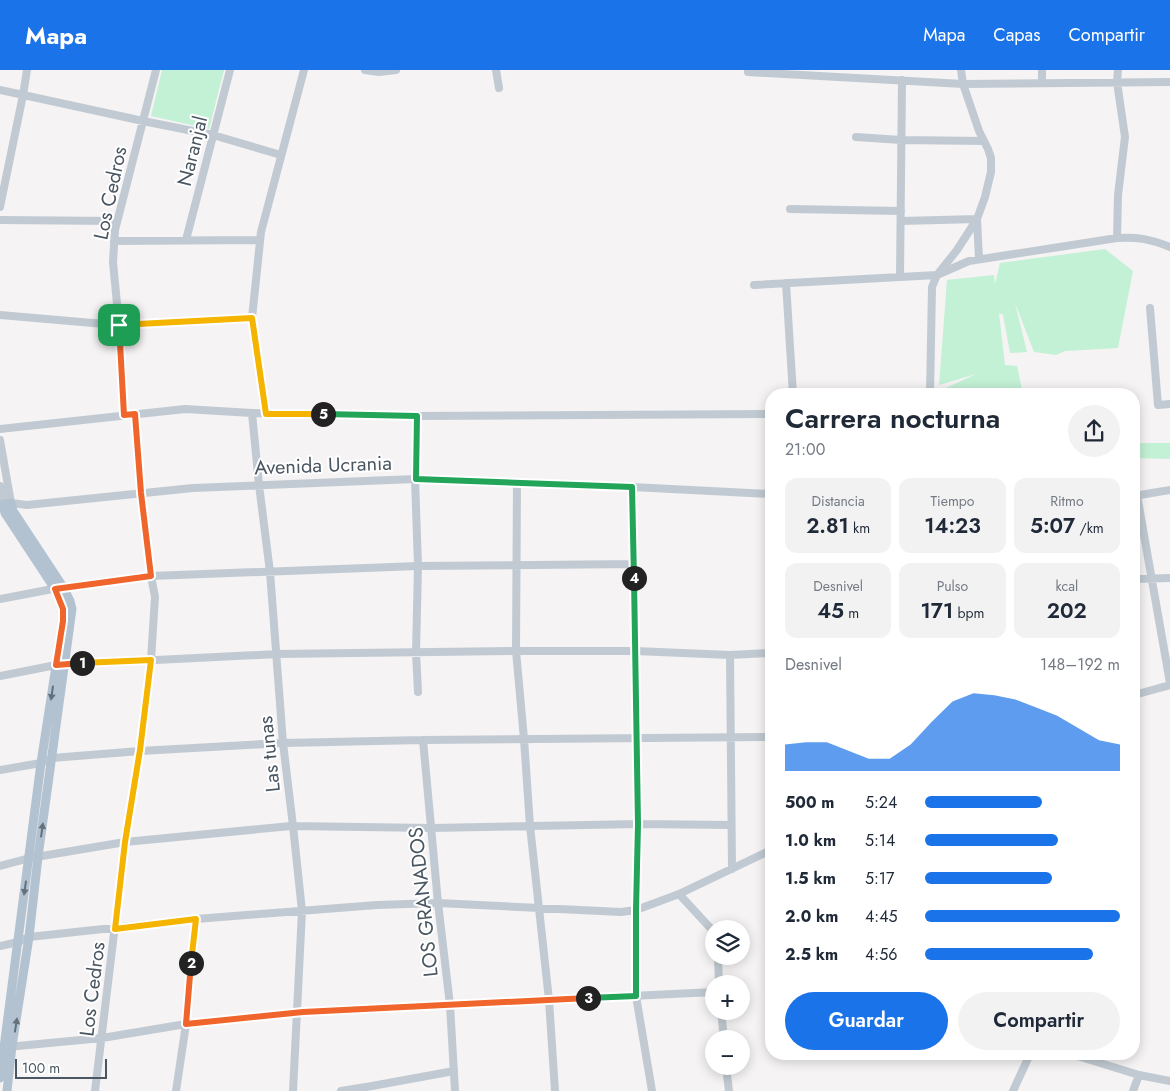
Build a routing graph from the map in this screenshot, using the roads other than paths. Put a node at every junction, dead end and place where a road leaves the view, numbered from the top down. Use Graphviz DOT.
graph roads {
  1 [pos="27,70"];
  2 [pos="156,70"];
  3 [pos="230,70"];
  4 [pos="304,70"];
  5 [pos="365,70"];
  6 [pos="396,70"];
  7 [pos="496,70"];
  8 [pos="961,70"];
  9 [pos="1042,70"];
  10 [pos="1118,70"];
  11 [pos="748,72"];
  12 [pos="902,80"];
  13 [pos="1118,82"];
  14 [pos="1170,82"];
  15 [pos="1042,83"];
  16 [pos="963,84"];
  17 [pos="499,88"];
  18 [pos="0,90"];
  19 [pos="24,95"];
  20 [pos="143,121"];
  21 [pos="213,135"];
  22 [pos="856,137"];
  23 [pos="901,140"];
  24 [pos="984,141"];
  25 [pos="281,155"];
  26 [pos="0,207"];
  27 [pos="790,208"];
  28 [pos="901,210"];
  29 [pos="977,219"];
  30 [pos="0,220"];
  31 [pos="117,221"];
  32 [pos="901,221"];
  33 [pos="1117,238"];
  34 [pos="186,240"];
  35 [pos="260,240"];
  36 [pos="114,241"];
  37 [pos="1170,247"];
  38 [pos="979,259"];
  39 [pos="937,275"];
  40 [pos="900,277"];
  41 [pos="786,284"];
  42 [pos="754,285"];
  43 [pos="1150,308"];
  44 [pos="0,316"];
  45 [pos="252,318"];
  46 [pos="119,325"];
  47 [pos="793,388"];
  48 [pos="930,388"];
  49 [pos="1170,404"];
  50 [pos="252,413"];
  51 [pos="135,414"];
  52 [pos="266,414"];
  53 [pos="765,414"];
  54 [pos="124,415"];
  55 [pos="417,416"];
  56 [pos="0,429"];
  57 [pos="0,440"];
  58 [pos="416,479"];
  59 [pos="517,483"];
  60 [pos="260,485"];
  61 [pos="0,486"];
  62 [pos="632,487"];
  63 [pos="1170,490"];
  64 [pos="141,493"];
  65 [pos="765,494"];
  66 [pos="1140,494"];
  67 [pos="5,508"];
  68 [pos="1140,520"];
  69 [pos="634,564"];
  70 [pos="516,565"];
  71 [pos="418,566"];
  72 [pos="269,572"];
  73 [pos="151,576"];
  74 [pos="1170,578"];
  75 [pos="1140,579"];
  76 [pos="1152,579"];
  77 [pos="59,588"];
  78 [pos="0,599"];
  79 [pos="516,651"];
  80 [pos="635,651"];
  81 [pos="416,652"];
  82 [pos="765,653"];
  83 [pos="277,654"];
  84 [pos="730,655"];
  85 [pos="151,660"];
  86 [pos="60,664"];
  87 [pos="0,676"];
  88 [pos="1170,684"];
  89 [pos="418,692"];
  90 [pos="1140,693"];
  91 [pos="765,737"];
  92 [pos="636,738"];
  93 [pos="731,738"];
  94 [pos="524,739"];
  95 [pos="422,740"];
  96 [pos="283,743"];
  97 [pos="140,750"];
  98 [pos="52,758"];
  99 [pos="41,763"];
  100 [pos="0,770"];
  101 [pos="638,824"];
  102 [pos="731,825"];
  103 [pos="294,826"];
  104 [pos="530,826"];
  105 [pos="431,828"];
  106 [pos="125,842"];
  107 [pos="765,853"];
  108 [pos="34,858"];
  109 [pos="0,866"];
  110 [pos="732,869"];
  111 [pos="679,894"];
  112 [pos="438,903"];
  113 [pos="538,908"];
  114 [pos="636,910"];
  115 [pos="302,911"];
  116 [pos="196,919"];
  117 [pos="705,922"];
  118 [pos="115,929"];
  119 [pos="29,937"];
  120 [pos="18,942"];
  121 [pos="0,946"];
  122 [pos="705,992"];
  123 [pos="636,996"];
  124 [pos="549,1000"];
  125 [pos="450,1005"];
  126 [pos="296,1013"];
  127 [pos="186,1024"];
  128 [pos="102,1038"];
  129 [pos="5,1047"];
  130 [pos="1027,1060"];
  131 [pos="1090,1060"];
  132 [pos="454,1071"];
  133 [pos="727,1075"];
  134 [pos="1139,1075"];
  135 [pos="0,1078"];
  136 [pos="1170,1082"];
  137 [pos="7,1091"];
  138 [pos="95,1091"];
  139 [pos="176,1091"];
  140 [pos="293,1091"];
  141 [pos="341,1091"];
  142 [pos="455,1091"];
  143 [pos="555,1091"];
  144 [pos="652,1091"];
  145 [pos="728,1091"];
  146 [pos="1013,1091"];
  147 [pos="1133,1091"];
  1 -- 19 [label="street"];
  2 -- 20 [label="street, Los Cedros"];
  3 -- 21 [label="street, Naranjal"];
  4 -- 25 [label="street"];
  5 -- 6 [label="street"];
  7 -- 17 [label="street"];
  8 -- 16 [label="street"];
  9 -- 15 [label="street"];
  10 -- 13 [label="street"];
  11 -- 12 [label="street"];
  12 -- 16 [label="street"];
  12 -- 23 [label="street"];
  13 -- 14 [label="street"];
  13 -- 15 [label="street"];
  13 -- 33 [label="street"];
  15 -- 16 [label="street"];
  16 -- 24 [label="street"];
  18 -- 19 [label="street"];
  19 -- 20 [label="street"];
  19 -- 26 [label="street"];
  20 -- 21 [label="street"];
  20 -- 31 [label="street, Los Cedros"];
  21 -- 25 [label="street"];
  21 -- 34 [label="street, Naranjal"];
  22 -- 23 [label="street"];
  23 -- 24 [label="street"];
  23 -- 28 [label="street"];
  24 -- 29 [label="street"];
  25 -- 35 [label="street"];
  27 -- 28 [label="street"];
  28 -- 32 [label="street"];
  29 -- 32 [label="street"];
  29 -- 38 [label="street"];
  29 -- 39 [label="street"];
  30 -- 31 [label="street"];
  31 -- 36 [label="street, Los Cedros"];
  32 -- 40 [label="street"];
  33 -- 37 [label="street"];
  33 -- 38 [label="street"];
  34 -- 35 [label="street"];
  34 -- 36 [label="street"];
  35 -- 45 [label="street"];
  36 -- 46 [label="street, Los Cedros"];
  38 -- 39 [label="street"];
  39 -- 40 [label="street"];
  39 -- 48 [label="street"];
  40 -- 41 [label="street"];
  41 -- 42 [label="street"];
  41 -- 47 [label="street"];
  43 -- 49 [label="street"];
  44 -- 46 [label="street"];
  45 -- 46 [label="street"];
  45 -- 52 [label="street"];
  46 -- 54 [label="street, Los Cedros"];
  50 -- 51 [label="street"];
  50 -- 52 [label="street"];
  50 -- 60 [label="street, Las tunas"];
  51 -- 54 [label="street"];
  51 -- 64 [label="street, Los Cedros"];
  52 -- 55 [label="street"];
  53 -- 55 [label="street"];
  54 -- 56 [label="street"];
  55 -- 58 [label="street"];
  57 -- 67 [label="street"];
  58 -- 59 [label="street, Avenida Ucrania"];
  58 -- 60 [label="street, Avenida Ucrania"];
  58 -- 71 [label="street"];
  59 -- 62 [label="street, Avenida Ucrania"];
  59 -- 70 [label="street"];
  60 -- 64 [label="street, Avenida Ucrania"];
  60 -- 72 [label="street, Las tunas"];
  61 -- 67 [label="street"];
  62 -- 65 [label="street, Avenida Ucrania"];
  62 -- 69 [label="street"];
  63 -- 66 [label="street"];
  64 -- 67 [label="street, Avenida Ucrania"];
  64 -- 73 [label="street, Los Cedros"];
  67 -- 77 [label="main road"];
  68 -- 76 [label="street"];
  69 -- 70 [label="street"];
  69 -- 80 [label="street"];
  70 -- 71 [label="street"];
  70 -- 79 [label="street"];
  71 -- 72 [label="street"];
  71 -- 81 [label="street"];
  72 -- 73 [label="street"];
  72 -- 83 [label="street, Las tunas"];
  73 -- 77 [label="street"];
  73 -- 85 [label="street, Los Cedros"];
  74 -- 76 [label="street"];
  75 -- 76 [label="street"];
  76 -- 88 [label="street"];
  77 -- 78 [label="street"];
  77 -- 86 [label="main road"];
  79 -- 80 [label="street"];
  79 -- 81 [label="street"];
  79 -- 94 [label="street"];
  80 -- 84 [label="street"];
  80 -- 92 [label="street"];
  81 -- 83 [label="street"];
  81 -- 89 [label="street"];
  82 -- 84 [label="street"];
  83 -- 85 [label="street"];
  83 -- 96 [label="street, Las tunas"];
  84 -- 93 [label="street"];
  85 -- 86 [label="street"];
  85 -- 97 [label="street, Los Cedros"];
  86 -- 87 [label="street"];
  86 -- 98 [label="main road"];
  86 -- 99 [label="main road, one-way"];
  88 -- 90 [label="street"];
  91 -- 93 [label="street"];
  92 -- 93 [label="street"];
  92 -- 94 [label="street"];
  92 -- 101 [label="street"];
  93 -- 102 [label="street"];
  94 -- 95 [label="street"];
  94 -- 104 [label="street"];
  95 -- 96 [label="street"];
  95 -- 105 [label="street, LOS GRANADOS"];
  96 -- 97 [label="street"];
  96 -- 103 [label="street, Las tunas"];
  97 -- 98 [label="street"];
  97 -- 106 [label="street, Los Cedros"];
  98 -- 99 [label="street"];
  108 -- 98 [label="main road, one-way"];
  99 -- 100 [label="street"];
  99 -- 108 [label="main road"];
  101 -- 102 [label="street"];
  101 -- 104 [label="street"];
  101 -- 114 [label="street"];
  102 -- 110 [label="street"];
  103 -- 105 [label="street"];
  103 -- 106 [label="street"];
  103 -- 115 [label="street, Las tunas"];
  104 -- 105 [label="street"];
  104 -- 113 [label="street"];
  105 -- 112 [label="street, LOS GRANADOS"];
  106 -- 108 [label="street"];
  106 -- 118 [label="street, Los Cedros"];
  107 -- 110 [label="street"];
  108 -- 109 [label="street"];
  108 -- 119 [label="main road"];
  108 -- 120 [label="main road, one-way"];
  110 -- 111 [label="street"];
  111 -- 114 [label="street"];
  111 -- 117 [label="street"];
  112 -- 113 [label="street"];
  112 -- 115 [label="street"];
  112 -- 125 [label="street, LOS GRANADOS"];
  113 -- 114 [label="street"];
  113 -- 124 [label="street"];
  114 -- 123 [label="street"];
  115 -- 116 [label="street"];
  115 -- 126 [label="street, Las tunas"];
  116 -- 118 [label="street"];
  116 -- 127 [label="street"];
  118 -- 119 [label="street"];
  118 -- 128 [label="street, Los Cedros"];
  119 -- 120 [label="street"];
  129 -- 119 [label="main road, one-way"];
  120 -- 121 [label="street"];
  120 -- 129 [label="main road"];
  122 -- 123 [label="street"];
  123 -- 124 [label="street"];
  123 -- 144 [label="street"];
  124 -- 125 [label="street"];
  124 -- 143 [label="street"];
  125 -- 126 [label="street"];
  125 -- 132 [label="street, LOS GRANADOS"];
  126 -- 127 [label="street"];
  126 -- 140 [label="street, Las tunas"];
  127 -- 128 [label="street"];
  127 -- 139 [label="street"];
  128 -- 129 [label="street"];
  128 -- 138 [label="street, Los Cedros"];
  129 -- 135 [label="main road"];
  129 -- 137 [label="main road"];
  130 -- 146 [label="street"];
  131 -- 134 [label="street"];
  132 -- 141 [label="street"];
  132 -- 142 [label="street, LOS GRANADOS"];
  133 -- 145 [label="street"];
  134 -- 136 [label="street"];
  134 -- 147 [label="street"];
}
